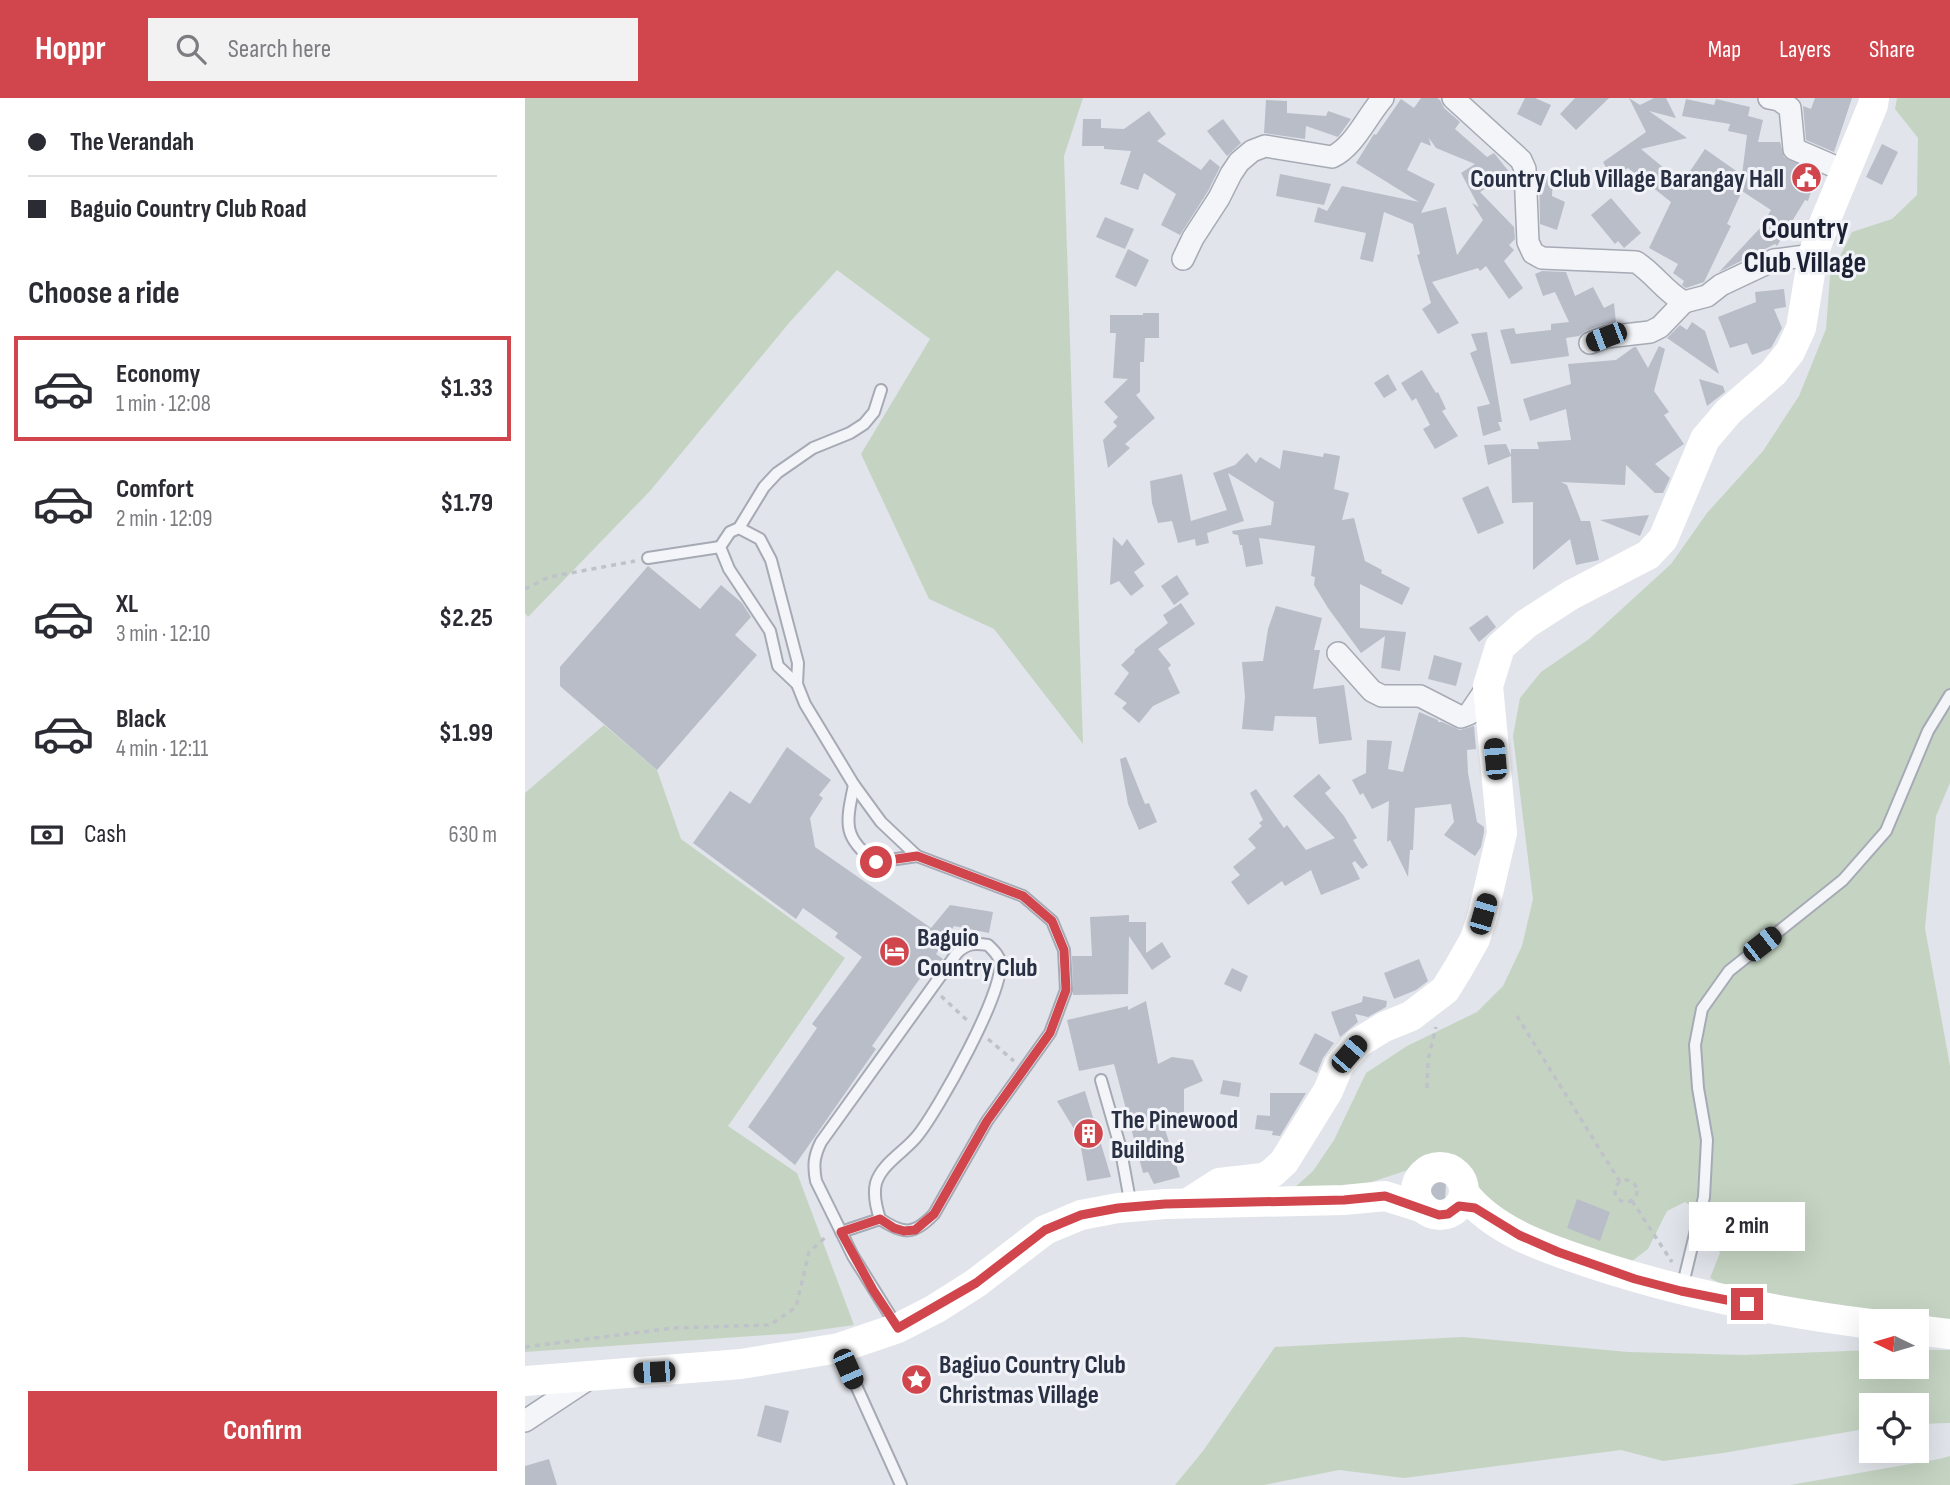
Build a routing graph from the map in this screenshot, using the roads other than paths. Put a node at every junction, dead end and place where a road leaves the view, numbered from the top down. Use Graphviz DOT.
graph roads {
  1 [pos="1383,98"];
  2 [pos="1453,98"];
  3 [pos="1769,98"];
  4 [pos="1874,98"];
  5 [pos="1845,172"];
  6 [pos="1813,255"];
  7 [pos="1183,259"];
  8 [pos="1684,302"];
  9 [pos="1590,343"];
  10 [pos="881,390"];
  11 [pos="740,528"];
  12 [pos="720,547"];
  13 [pos="648,558"];
  14 [pos="1338,653"];
  15 [pos="797,684"];
  16 [pos="1488,686"];
  17 [pos="1950,695"];
  18 [pos="854,785"];
  19 [pos="917,856"];
  20 [pos="1101,1080"];
  21 [pos="1422,1176"];
  22 [pos="1385,1196"];
  23 [pos="1466,1202"];
  24 [pos="1188,1203"];
  25 [pos="1125,1208"];
  26 [pos="1423,1208"];
  27 [pos="880,1219"];
  28 [pos="841,1232"];
  29 [pos="1683,1286"];
  30 [pos="1859,1322"];
  31 [pos="898,1328"];
  32 [pos="1929,1332"];
  33 [pos="1950,1334"];
  34 [pos="839,1348"];
  35 [pos="525,1381"];
  36 [pos="578,1381"];
  37 [pos="525,1421"];
  38 [pos="901,1485"];
  1 -- 7 [label="street"];
  2 -- 8 [label="street"];
  3 -- 5 [label="street"];
  4 -- 5 [label="main road"];
  5 -- 6 [label="main road"];
  6 -- 8 [label="street"];
  6 -- 16 [label="main road"];
  8 -- 9 [label="street"];
  10 -- 11 [label="lane"];
  11 -- 12 [label="lane"];
  11 -- 15 [label="lane"];
  12 -- 13 [label="lane"];
  12 -- 15 [label="lane"];
  14 -- 16 [label="street"];
  15 -- 18 [label="lane"];
  16 -- 24 [label="main road"];
  17 -- 29 [label="lane"];
  18 -- 19 [label="lane"];
  18 -- 19 [label="lane"];
  19 -- 27 [label="lane"];
  20 -- 25 [label="lane"];
  21 -- 22 [label="main road"];
  21 -- 23 [label="main road"];
  21 -- 26 [label="main road"];
  22 -- 24 [label="main road"];
  22 -- 26 [label="main road"];
  23 -- 26 [label="main road"];
  23 -- 29 [label="main road"];
  24 -- 25 [label="main road"];
  25 -- 31 [label="main road"];
  27 -- 28 [label="lane"];
  27 -- 28 [label="lane"];
  28 -- 31 [label="lane"];
  29 -- 30 [label="main road"];
  31 -- 34 [label="main road"];
  32 -- 33 [label="main road"];
  34 -- 36 [label="main road"];
  34 -- 38 [label="lane"];
  35 -- 36 [label="main road"];
  36 -- 37 [label="street"];
}
